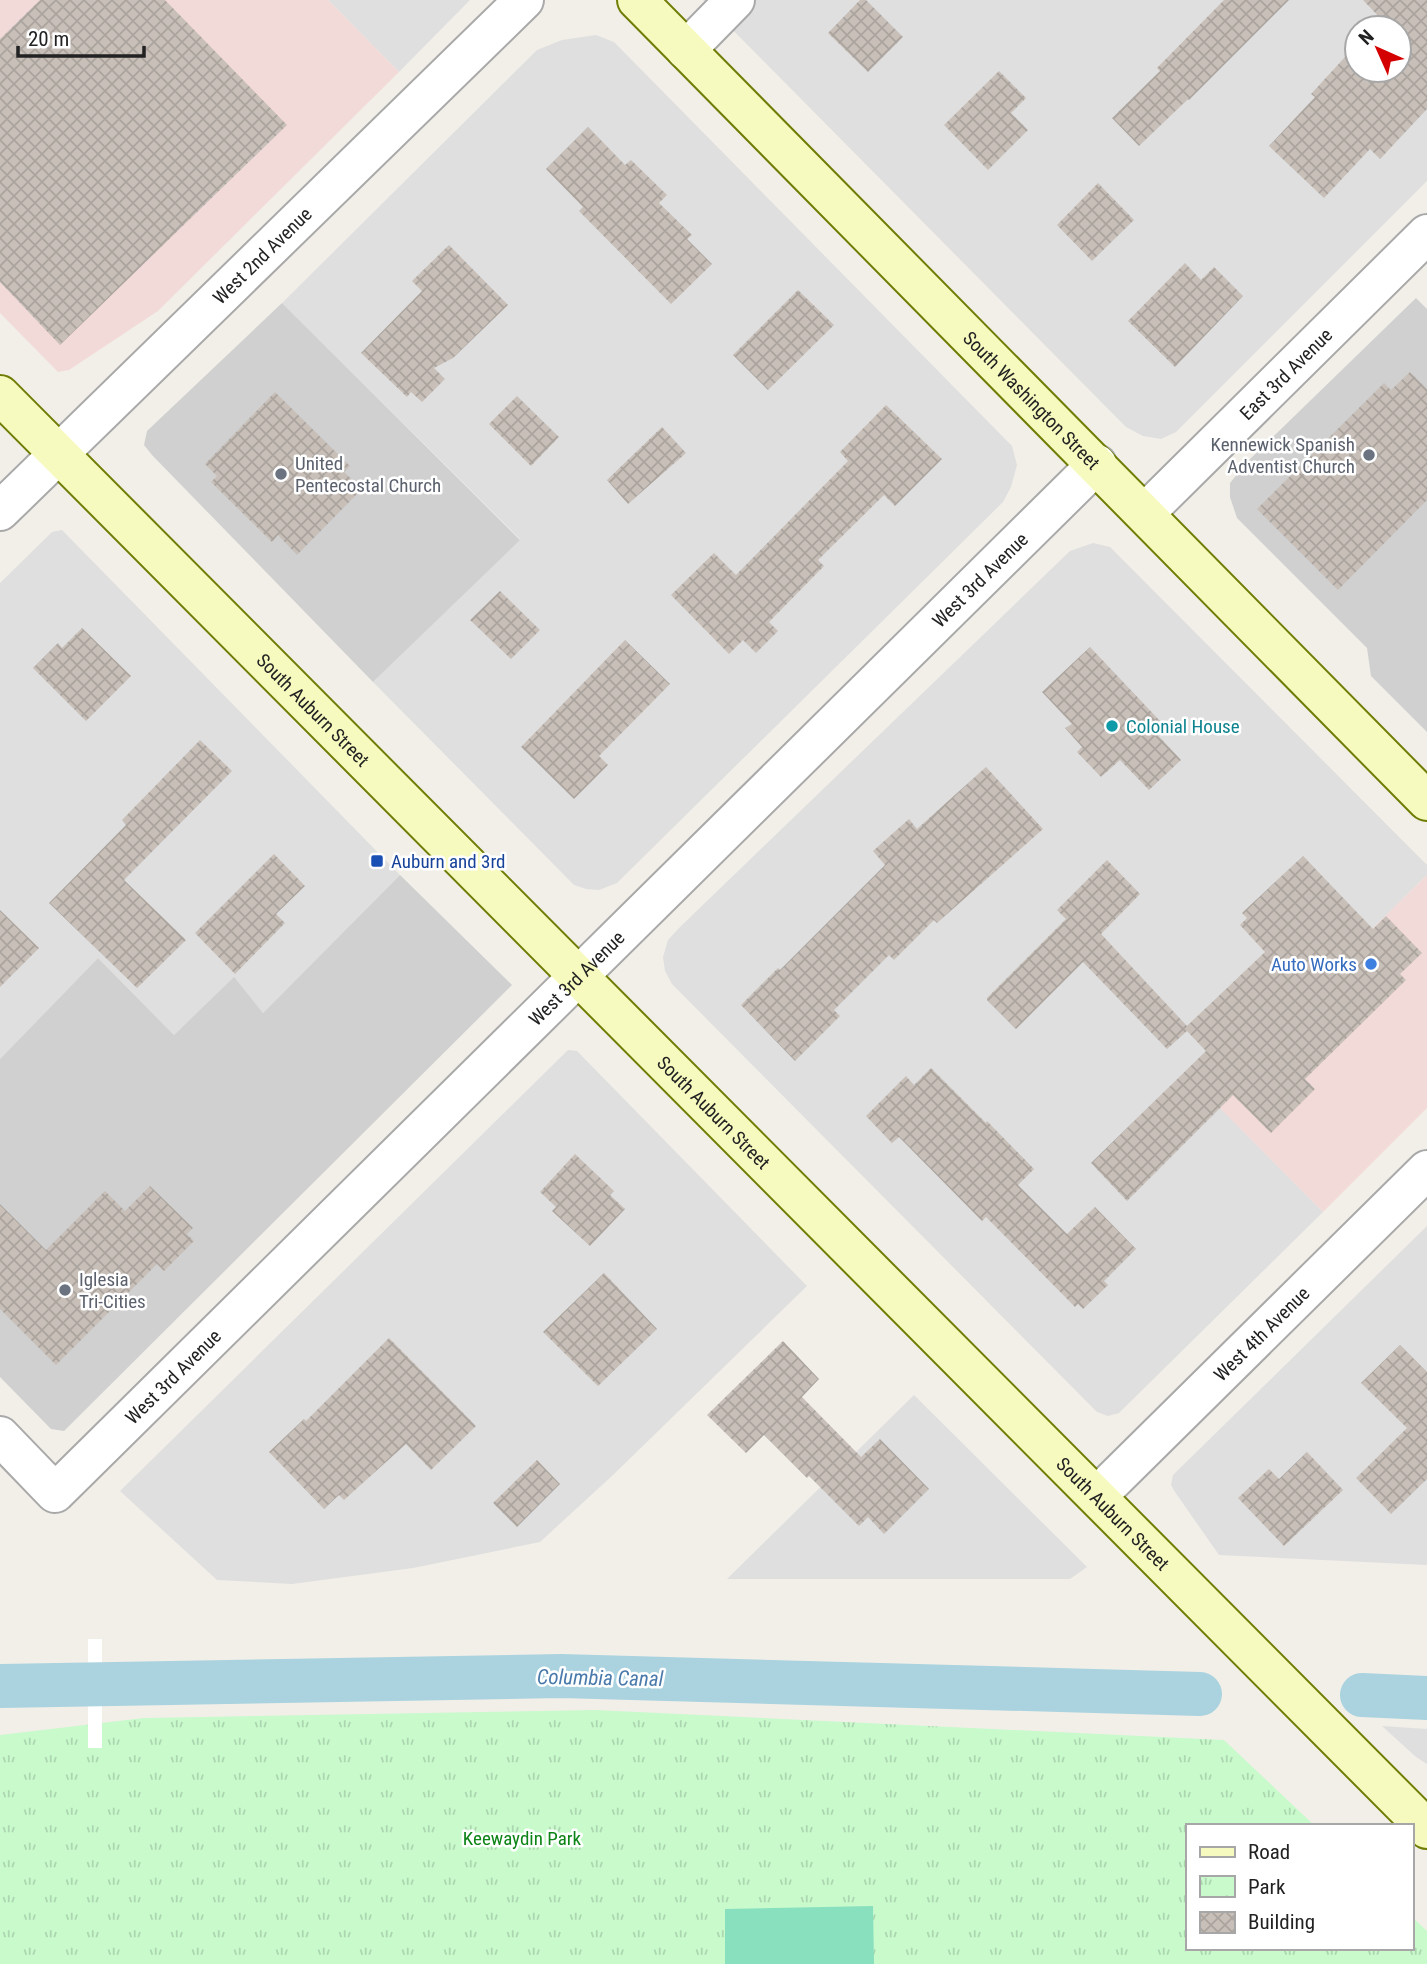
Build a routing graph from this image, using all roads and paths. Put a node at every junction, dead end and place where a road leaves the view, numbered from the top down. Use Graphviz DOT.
graph roads {
  1 [pos="524,0"];
  2 [pos="637,0"];
  3 [pos="735,0"];
  4 [pos="686,50"];
  5 [pos="1427,234"];
  6 [pos="0,395"];
  7 [pos="58,453"];
  8 [pos="1097,464"];
  9 [pos="0,511"];
  10 [pos="1144,513"];
  11 [pos="1427,800"];
  12 [pos="579,976"];
  13 [pos="1427,1170"];
  14 [pos="0,1436"];
  15 [pos="1097,1496"];
  16 [pos="1427,1829"];
  1 -- 7 [label="street, West 2nd Avenue"];
  2 -- 4 [label="street, South Washington Street"];
  3 -- 4 [label="street"];
  4 -- 8 [label="street, South Washington Street"];
  5 -- 10 [label="street, East 3rd Avenue"];
  6 -- 7 [label="street, South Auburn Street"];
  7 -- 9 [label="street, West 2nd Avenue"];
  7 -- 12 [label="street, South Auburn Street"];
  8 -- 10 [label="street, South Washington Street"];
  8 -- 12 [label="street, West 3rd Avenue"];
  10 -- 11 [label="street, South Washington Street"];
  12 -- 14 [label="street, West 3rd Avenue"];
  12 -- 15 [label="street, South Auburn Street"];
  13 -- 15 [label="street, West 4th Avenue"];
  15 -- 16 [label="street, South Auburn Street"];
}
